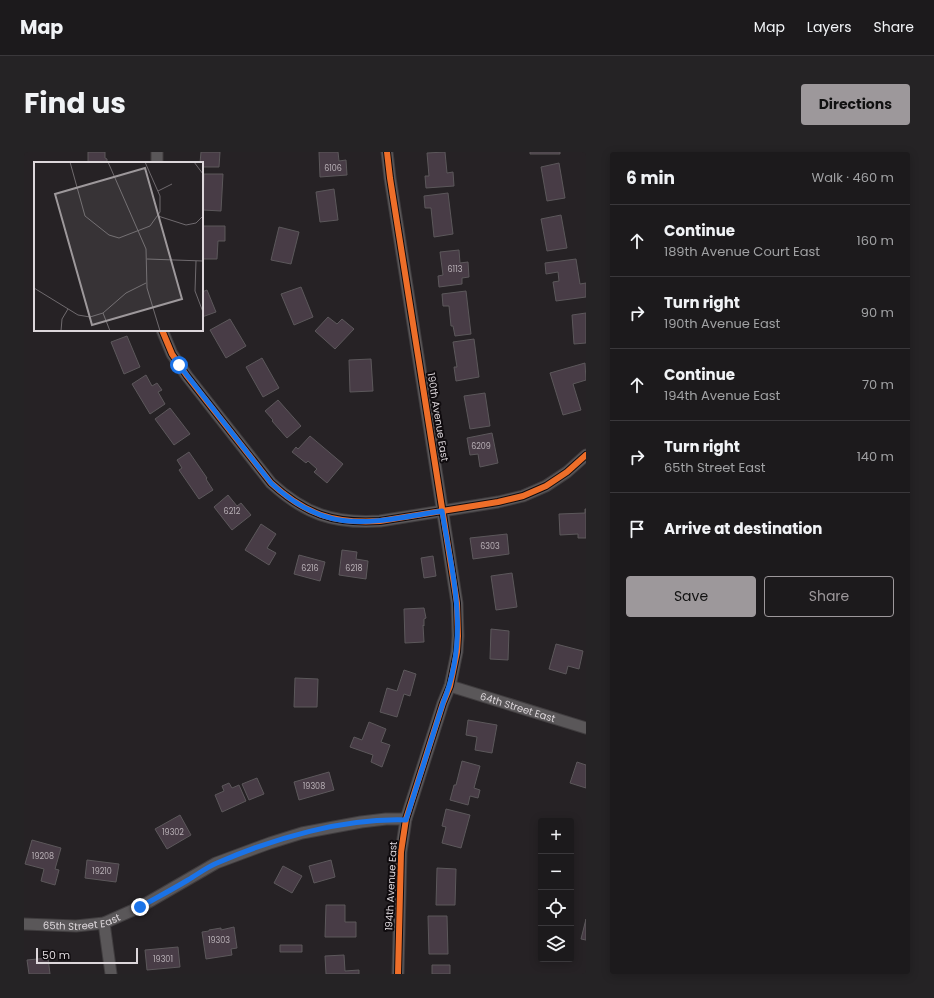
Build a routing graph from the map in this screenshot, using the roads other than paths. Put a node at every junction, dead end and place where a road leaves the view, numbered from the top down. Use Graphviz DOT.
graph roads {
  1 [pos="387,152"];
  2 [pos="162,331"];
  3 [pos="586,455"];
  4 [pos="442,511"];
  5 [pos="450,686"];
  6 [pos="586,728"];
  7 [pos="406,820"];
  8 [pos="104,923"];
  9 [pos="24,924"];
  10 [pos="111,974"];
  11 [pos="398,974"];
  1 -- 4 [label="street, 190th Avenue East"];
  2 -- 4 [label="street"];
  3 -- 4 [label="street"];
  4 -- 5 [label="street, 190th Avenue East"];
  5 -- 6 [label="street, 64th Street East"];
  5 -- 7 [label="street, 194th Avenue East"];
  7 -- 8 [label="street, 65th Street East"];
  7 -- 11 [label="street, 194th Avenue East"];
  8 -- 9 [label="street, 65th Street East"];
  8 -- 10 [label="street"];
}
